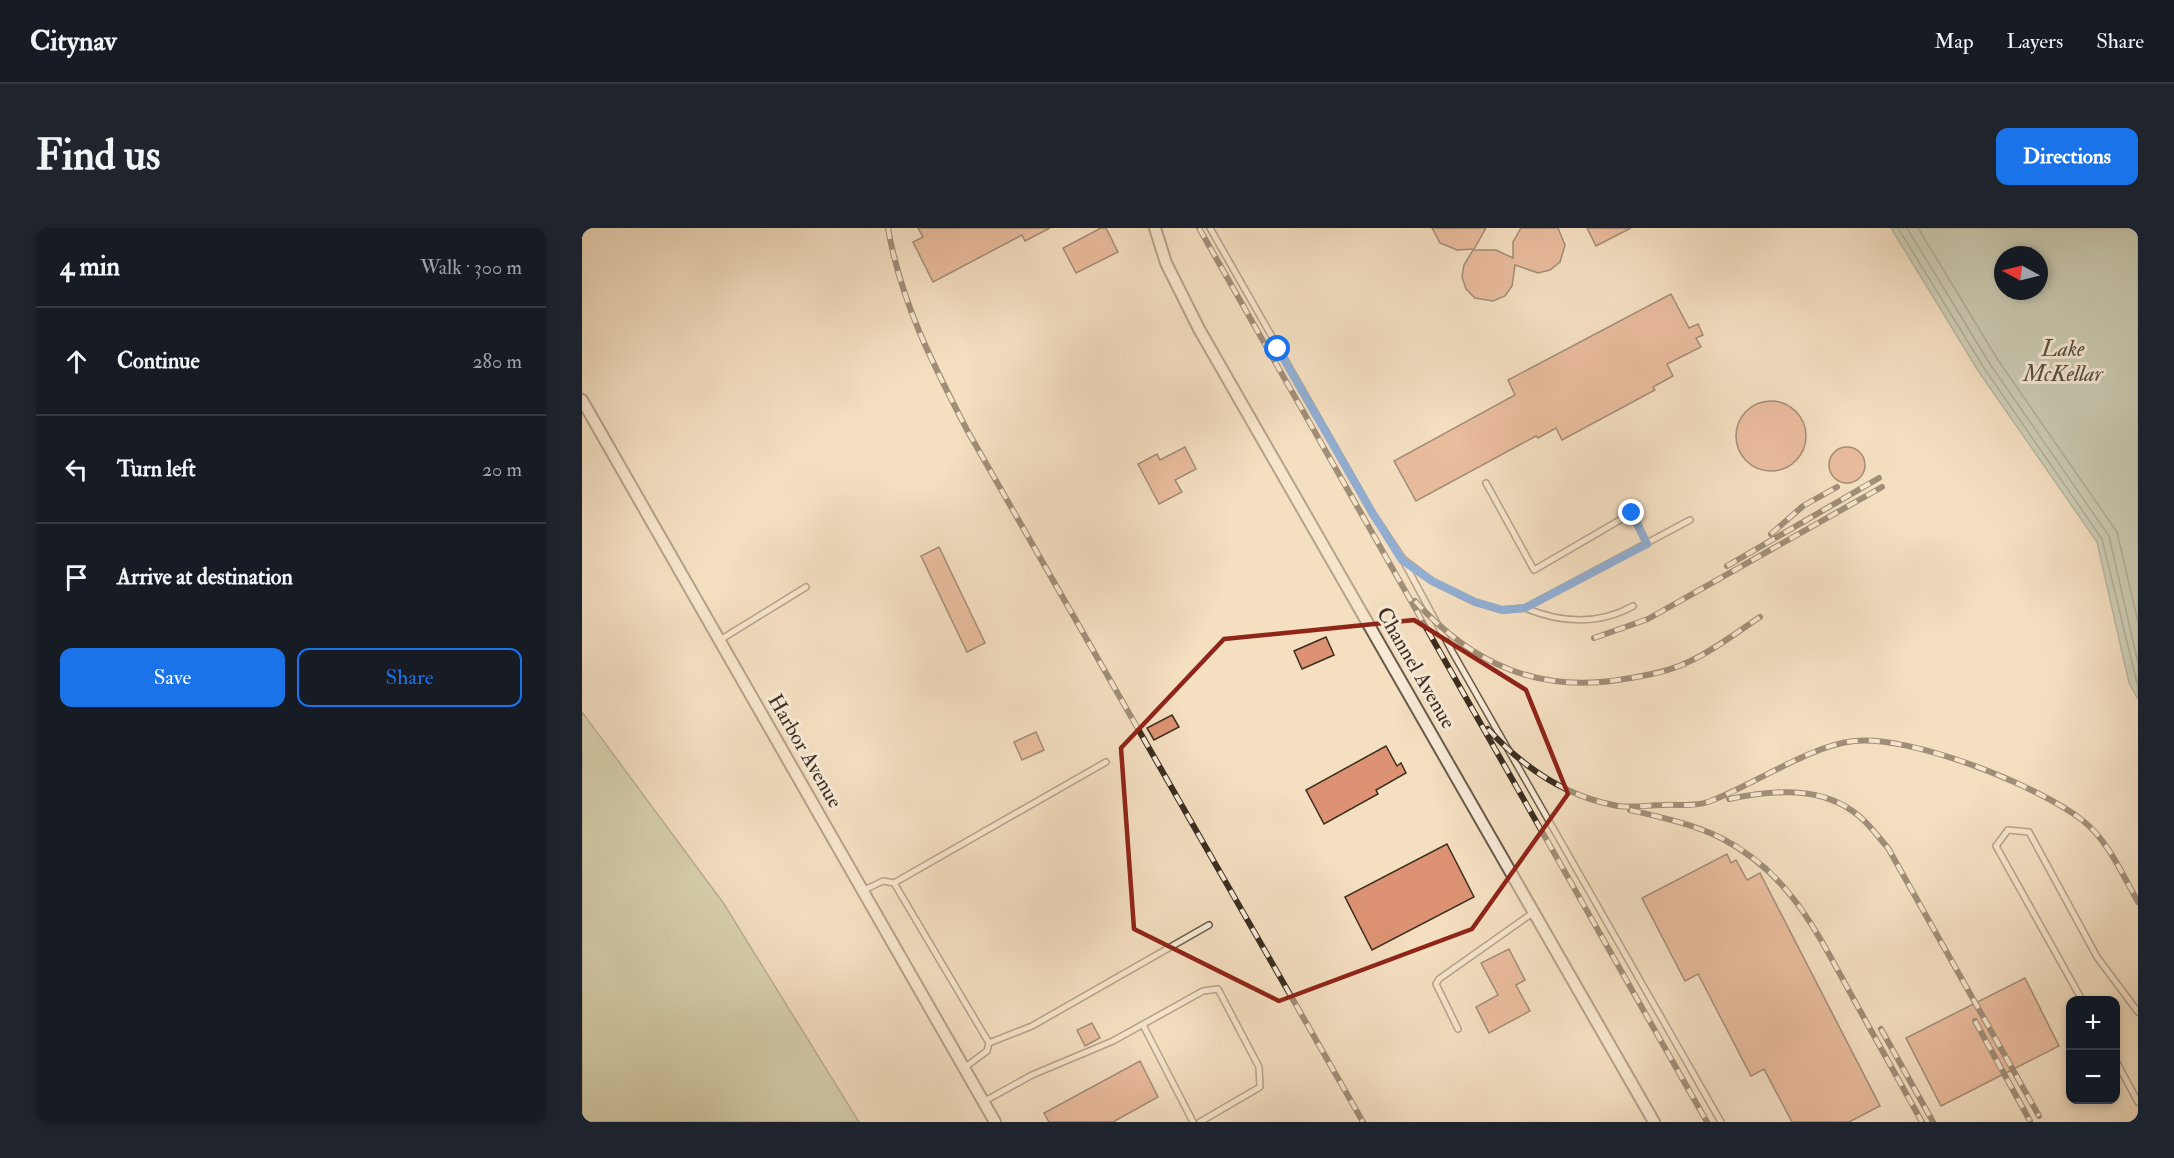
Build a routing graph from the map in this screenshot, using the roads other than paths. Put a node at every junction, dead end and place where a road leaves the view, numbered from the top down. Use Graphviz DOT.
graph roads {
  1 [pos="1155,228"];
  2 [pos="1210,228"];
  3 [pos="582,400"];
  4 [pos="1485,483"];
  5 [pos="1690,520"];
  6 [pos="1647,544"];
  7 [pos="1402,560"];
  8 [pos="806,587"];
  9 [pos="1634,606"];
  10 [pos="1525,608"];
  11 [pos="719,641"];
  12 [pos="1106,762"];
  13 [pos="894,883"];
  14 [pos="862,891"];
  15 [pos="1534,912"];
  16 [pos="1209,925"];
  17 [pos="2080,996"];
  18 [pos="2138,1012"];
  19 [pos="1143,1024"];
  20 [pos="1458,1029"];
  21 [pos="989,1043"];
  22 [pos="964,1068"];
  23 [pos="2120,1070"];
  24 [pos="983,1102"];
  25 [pos="2138,1102"];
  26 [pos="995,1122"];
  27 [pos="1194,1122"];
  28 [pos="1200,1122"];
  29 [pos="1654,1122"];
  30 [pos="1721,1122"];
  1 -- 15 [label="street, Channel Avenue"];
  2 -- 7 [label="lane"];
  3 -- 11 [label="street, Harbor Avenue"];
  4 -- 6 [label="lane"];
  5 -- 6 [label="lane"];
  6 -- 10 [label="lane"];
  7 -- 10 [label="lane"];
  7 -- 30 [label="lane"];
  8 -- 11 [label="lane"];
  9 -- 10 [label="lane"];
  11 -- 14 [label="street, Harbor Avenue"];
  12 -- 13 [label="lane"];
  13 -- 14 [label="lane"];
  13 -- 21 [label="lane"];
  14 -- 22 [label="street, Harbor Avenue"];
  15 -- 20 [label="lane"];
  15 -- 29 [label="street, Channel Avenue"];
  16 -- 21 [label="lane"];
  17 -- 18 [label="lane"];
  19 -- 24 [label="lane"];
  19 -- 27 [label="lane"];
  19 -- 28 [label="lane"];
  21 -- 22 [label="lane"];
  22 -- 24 [label="street, Harbor Avenue"];
  23 -- 25 [label="lane"];
  24 -- 26 [label="street, Harbor Avenue"];
}
